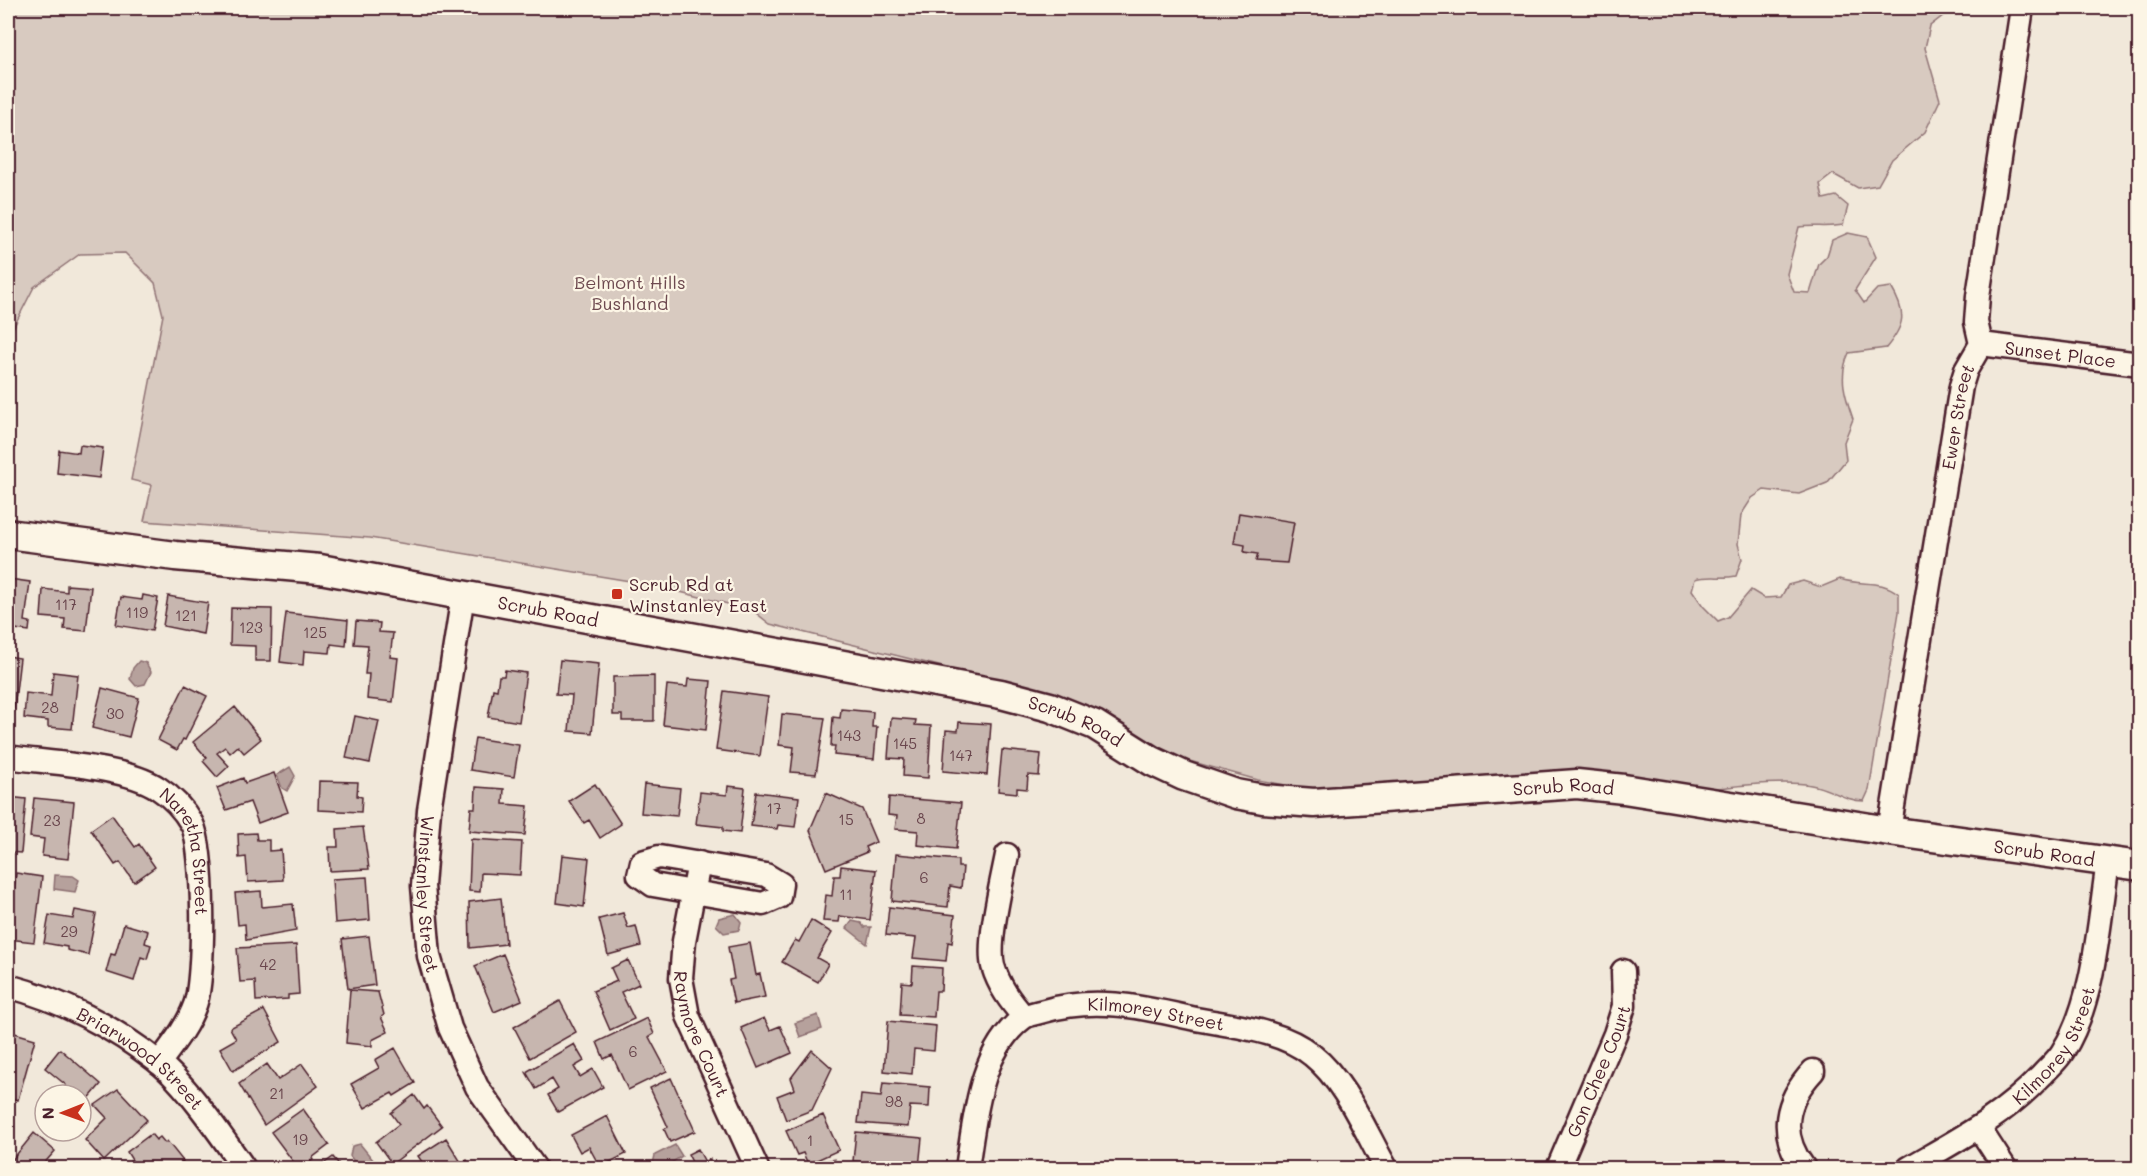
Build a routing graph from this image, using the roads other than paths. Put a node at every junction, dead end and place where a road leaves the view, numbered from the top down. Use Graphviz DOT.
graph roads {
  1 [pos="2022,8"];
  2 [pos="1981,344"];
  3 [pos="2139,364"];
  4 [pos="8,534"];
  5 [pos="463,596"];
  6 [pos="8,757"];
  7 [pos="1889,831"];
  8 [pos="1007,855"];
  9 [pos="2108,862"];
  10 [pos="699,863"];
  11 [pos="2139,866"];
  12 [pos="693,892"];
  13 [pos="1623,971"];
  14 [pos="8,986"];
  15 [pos="1024,1017"];
  16 [pos="159,1063"];
  17 [pos="1813,1071"];
  18 [pos="1979,1128"];
  19 [pos="244,1168"];
  20 [pos="535,1168"];
  21 [pos="757,1168"];
  22 [pos="967,1168"];
  23 [pos="1386,1168"];
  24 [pos="1558,1168"];
  25 [pos="1803,1168"];
  26 [pos="1909,1168"];
  27 [pos="2005,1168"];
  1 -- 2 [label="street, Ewer Street"];
  2 -- 3 [label="street, Sunset Place"];
  2 -- 7 [label="street, Ewer Street"];
  4 -- 5 [label="main road, Scrub Road"];
  5 -- 7 [label="main road, Scrub Road"];
  5 -- 20 [label="street, Winstanley Street"];
  6 -- 16 [label="street, Naretha Street"];
  7 -- 9 [label="main road, Scrub Road"];
  8 -- 15 [label="street"];
  9 -- 11 [label="main road, Scrub Road"];
  9 -- 18 [label="street, Kilmorey Street"];
  10 -- 12 [label="street, Raymore Court"];
  10 -- 12 [label="street"];
  10 -- 12 [label="street"];
  12 -- 21 [label="street, Raymore Court"];
  13 -- 24 [label="street, Gon Chee Court"];
  14 -- 16 [label="street, Briarwood Street"];
  15 -- 22 [label="street"];
  15 -- 23 [label="street, Kilmorey Street"];
  16 -- 19 [label="street, Briarwood Street"];
  17 -- 25 [label="street"];
  18 -- 26 [label="street, Kilmorey Street"];
  18 -- 27 [label="street"];
}
